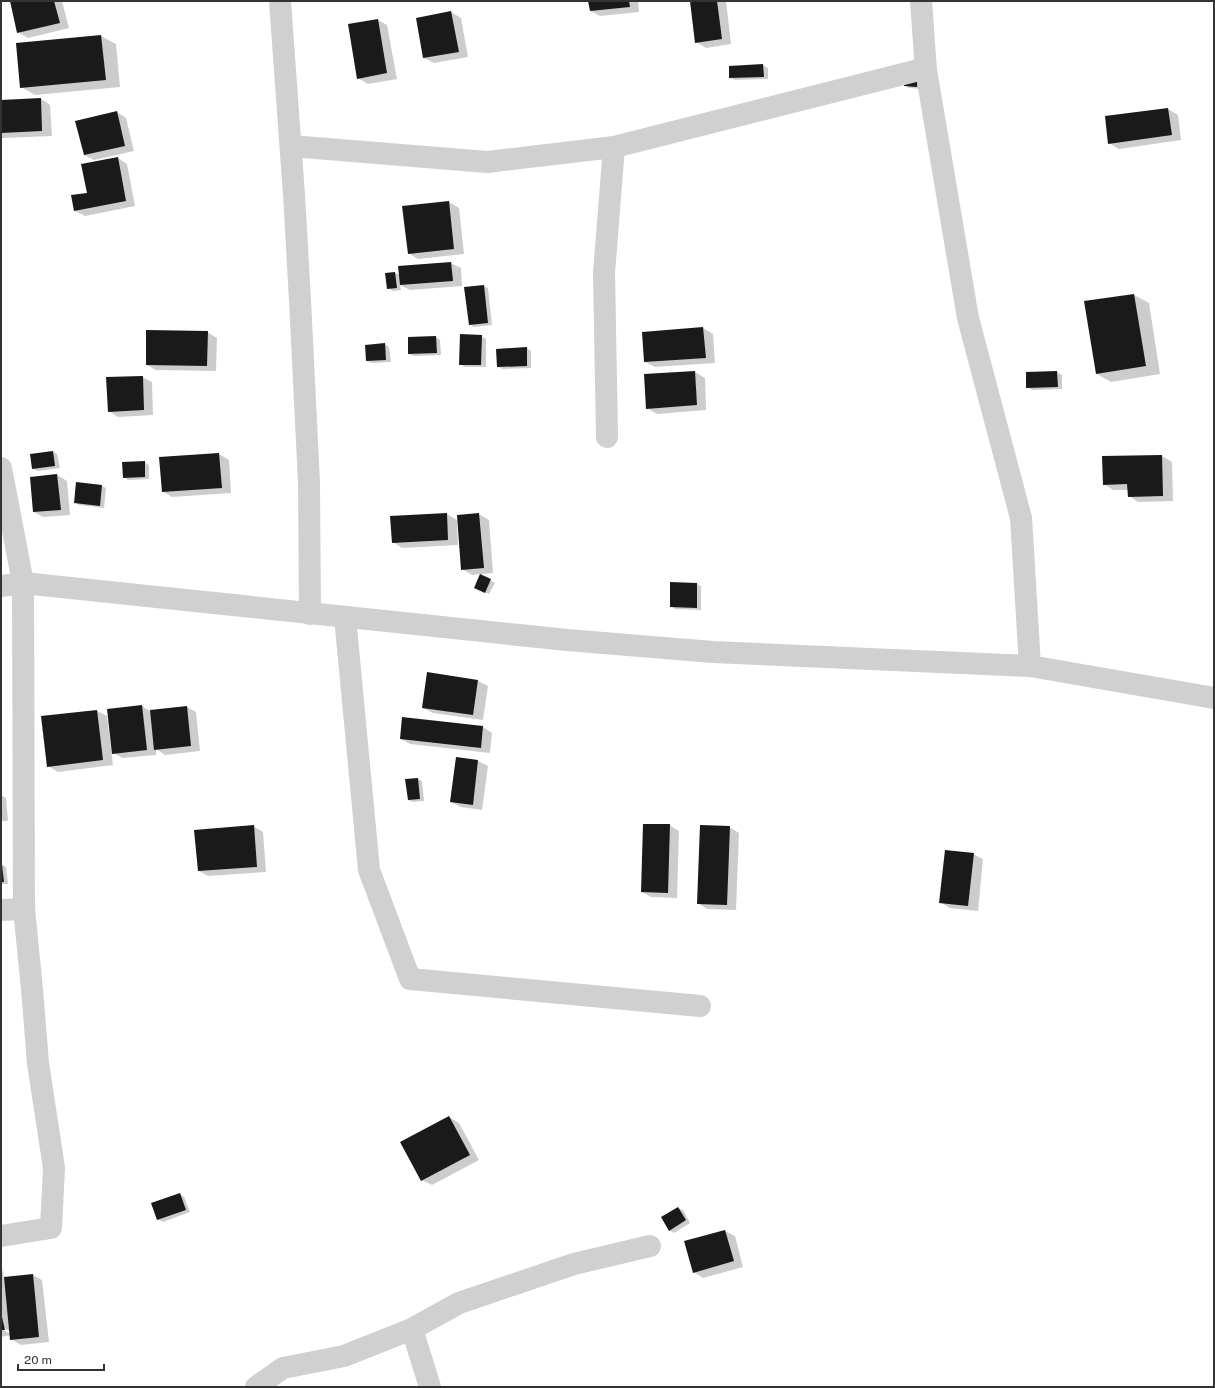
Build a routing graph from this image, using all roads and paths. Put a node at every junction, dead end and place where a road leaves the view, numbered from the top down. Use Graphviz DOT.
graph roads {
  1 [pos="280,1"];
  2 [pos="921,1"];
  3 [pos="926,70"];
  4 [pos="291,146"];
  5 [pos="614,147"];
  6 [pos="607,437"];
  7 [pos="1,468"];
  8 [pos="24,583"];
  9 [pos="1,586"];
  10 [pos="310,614"];
  11 [pos="345,617"];
  12 [pos="1030,666"];
  13 [pos="1214,698"];
  14 [pos="24,909"];
  15 [pos="1,910"];
  16 [pos="700,1006"];
  17 [pos="1,1236"];
  18 [pos="650,1246"];
  19 [pos="412,1329"];
  20 [pos="256,1387"];
  21 [pos="430,1387"];
  1 -- 4 [label="street"];
  2 -- 3 [label="street"];
  3 -- 5 [label="street"];
  3 -- 12 [label="street"];
  4 -- 5 [label="street"];
  4 -- 10 [label="street"];
  5 -- 6 [label="street"];
  7 -- 8 [label="street"];
  8 -- 9 [label="street"];
  8 -- 10 [label="street"];
  8 -- 14 [label="street"];
  10 -- 11 [label="street"];
  11 -- 12 [label="street"];
  11 -- 16 [label="street"];
  12 -- 13 [label="street"];
  14 -- 15 [label="street"];
  14 -- 17 [label="street"];
  18 -- 19 [label="street"];
  19 -- 20 [label="street"];
  19 -- 21 [label="street"];
}
